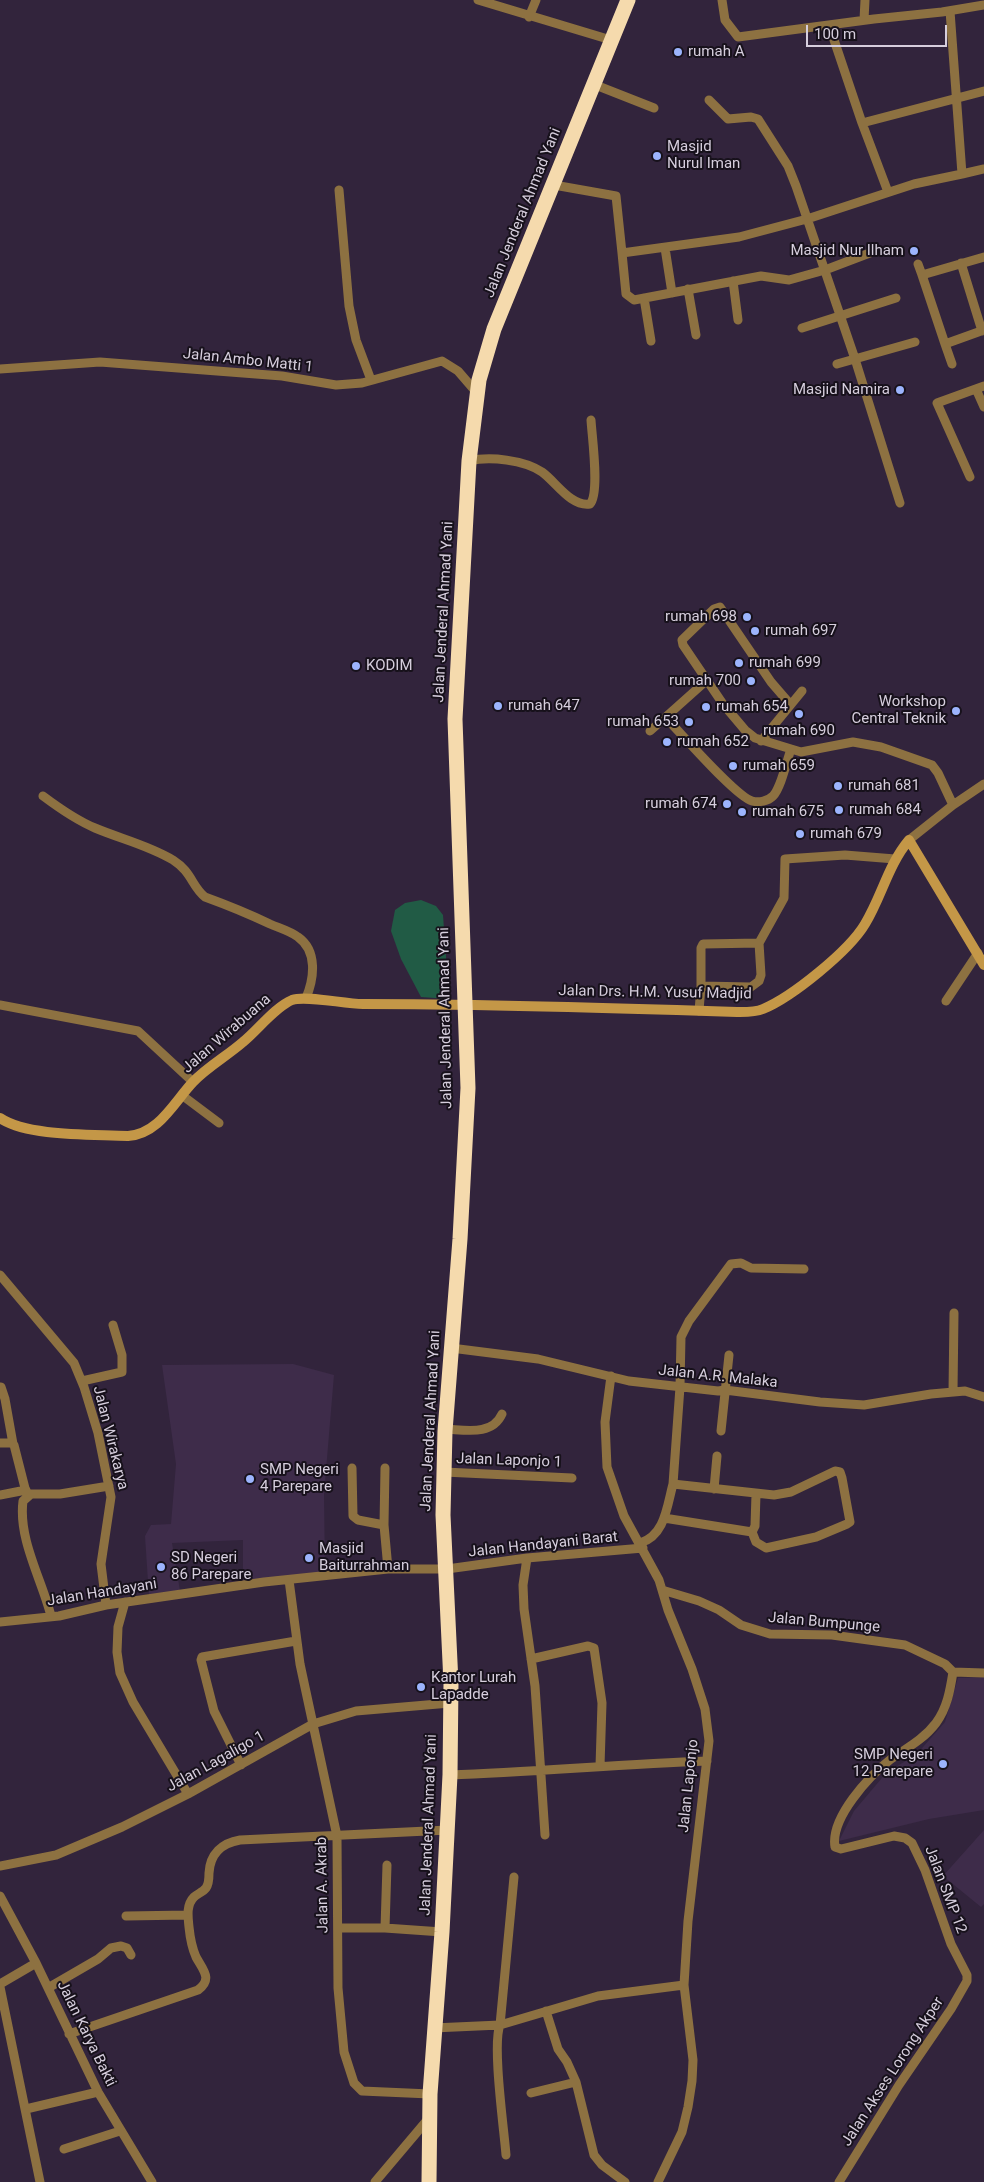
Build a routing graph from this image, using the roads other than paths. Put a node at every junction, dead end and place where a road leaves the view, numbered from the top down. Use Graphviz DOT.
graph roads {
  1 [pos="478,0"];
  2 [pos="536,0"];
  3 [pos="628,0"];
  4 [pos="722,0"];
  5 [pos="865,0"];
  6 [pos="984,5"];
  7 [pos="950,11"];
  8 [pos="529,17"];
  9 [pos="864,20"];
  10 [pos="829,26"];
  11 [pos="611,40"];
  12 [pos="593,84"];
  13 [pos="984,91"];
  14 [pos="956,97"];
  15 [pos="709,100"];
  16 [pos="654,108"];
  17 [pos="862,123"];
  18 [pos="984,169"];
  19 [pos="962,174"];
  20 [pos="554,185"];
  21 [pos="339,190"];
  22 [pos="888,192"];
  23 [pos="807,219"];
  24 [pos="665,248"];
  25 [pos="875,251"];
  26 [pos="622,253"];
  27 [pos="984,257"];
  28 [pos="960,263"];
  29 [pos="918,264"];
  30 [pos="824,270"];
  31 [pos="922,275"];
  32 [pos="733,280"];
  33 [pos="688,290"];
  34 [pos="672,292"];
  35 [pos="644,298"];
  36 [pos="896,298"];
  37 [pos="840,315"];
  38 [pos="738,320"];
  39 [pos="802,328"];
  40 [pos="983,331"];
  41 [pos="696,335"];
  42 [pos="651,341"];
  43 [pos="915,342"];
  44 [pos="946,344"];
  45 [pos="855,359"];
  46 [pos="837,364"];
  47 [pos="952,364"];
  48 [pos="0,369"];
  49 [pos="371,380"];
  50 [pos="980,387"];
  51 [pos="477,393"];
  52 [pos="984,407"];
  53 [pos="591,420"];
  54 [pos="469,461"];
  55 [pos="970,476"];
  56 [pos="900,503"];
  57 [pos="706,681"];
  58 [pos="802,691"];
  59 [pos="790,704"];
  60 [pos="666,718"];
  61 [pos="650,731"];
  62 [pos="761,740"];
  63 [pos="791,749"];
  64 [pos="984,784"];
  65 [pos="43,796"];
  66 [pos="953,805"];
  67 [pos="909,840"];
  68 [pos="895,859"];
  69 [pos="759,943"];
  70 [pos="978,953"];
  71 [pos="984,965"];
  72 [pos="701,986"];
  73 [pos="306,998"];
  74 [pos="946,1001"];
  75 [pos="464,1003"];
  76 [pos="0,1005"];
  77 [pos="699,1011"];
  78 [pos="193,1082"];
  79 [pos="183,1096"];
  80 [pos="0,1118"];
  81 [pos="219,1123"];
  82 [pos="804,1269"];
  83 [pos="0,1274"];
  84 [pos="954,1312"];
  85 [pos="114,1325"];
  86 [pos="451,1348"];
  87 [pos="729,1356"];
  88 [pos="611,1376"];
  89 [pos="82,1381"];
  90 [pos="1,1386"];
  91 [pos="680,1387"];
  92 [pos="725,1390"];
  93 [pos="953,1392"];
  94 [pos="984,1397"];
  95 [pos="502,1414"];
  96 [pos="446,1429"];
  97 [pos="721,1431"];
  98 [pos="0,1444"];
  99 [pos="13,1444"];
  100 [pos="717,1456"];
  101 [pos="352,1468"];
  102 [pos="385,1468"];
  103 [pos="444,1472"];
  104 [pos="572,1478"];
  105 [pos="673,1484"];
  106 [pos="109,1486"];
  107 [pos="714,1489"];
  108 [pos="27,1494"];
  109 [pos="756,1494"];
  110 [pos="0,1495"];
  111 [pos="664,1518"];
  112 [pos="384,1525"];
  113 [pos="752,1532"];
  114 [pos="641,1546"];
  115 [pos="526,1558"];
  116 [pos="388,1569"];
  117 [pos="447,1569"];
  118 [pos="289,1580"];
  119 [pos="662,1590"];
  120 [pos="125,1602"];
  121 [pos="106,1605"];
  122 [pos="51,1616"];
  123 [pos="0,1622"];
  124 [pos="296,1641"];
  125 [pos="531,1659"];
  126 [pos="953,1672"];
  127 [pos="984,1673"];
  128 [pos="450,1703"];
  129 [pos="313,1724"];
  130 [pos="707,1761"];
  131 [pos="241,1765"];
  132 [pos="600,1766"];
  133 [pos="542,1772"];
  134 [pos="450,1775"];
  135 [pos="188,1794"];
  136 [pos="448,1830"];
  137 [pos="545,1835"];
  138 [pos="337,1836"];
  139 [pos="387,1865"];
  140 [pos="0,1866"];
  141 [pos="514,1877"];
  142 [pos="0,1896"];
  143 [pos="188,1915"];
  144 [pos="126,1916"];
  145 [pos="339,1928"];
  146 [pos="385,1928"];
  147 [pos="442,1932"];
  148 [pos="131,1955"];
  149 [pos="36,1963"];
  150 [pos="967,1975"];
  151 [pos="0,1985"];
  152 [pos="684,1985"];
  153 [pos="48,1988"];
  154 [pos="546,2011"];
  155 [pos="500,2024"];
  156 [pos="433,2028"];
  157 [pos="69,2034"];
  158 [pos="576,2082"];
  159 [pos="98,2092"];
  160 [pos="532,2093"];
  161 [pos="430,2094"];
  162 [pos="26,2109"];
  163 [pos="429,2118"];
  164 [pos="120,2131"];
  165 [pos="64,2149"];
  166 [pos="506,2155"];
  167 [pos="40,2182"];
  168 [pos="152,2182"];
  169 [pos="375,2182"];
  170 [pos="429,2182"];
  171 [pos="625,2182"];
  172 [pos="658,2182"];
  173 [pos="839,2182"];
  1 -- 8 [label="street"];
  2 -- 8 [label="street"];
  3 -- 11 [label="highway, Jalan Jenderal Ahmad Yani"];
  4 -- 10 [label="street"];
  5 -- 9 [label="street"];
  6 -- 7 [label="street"];
  7 -- 9 [label="street"];
  7 -- 14 [label="street"];
  8 -- 11 [label="street"];
  9 -- 10 [label="street"];
  10 -- 17 [label="street"];
  11 -- 12 [label="highway, Jalan Jenderal Ahmad Yani"];
  12 -- 16 [label="street"];
  12 -- 20 [label="highway, Jalan Jenderal Ahmad Yani"];
  13 -- 14 [label="street"];
  14 -- 17 [label="street"];
  14 -- 19 [label="street"];
  15 -- 23 [label="street"];
  17 -- 22 [label="street"];
  18 -- 19 [label="street"];
  19 -- 22 [label="street"];
  20 -- 26 [label="street"];
  20 -- 51 [label="highway, Jalan Jenderal Ahmad Yani"];
  21 -- 49 [label="street"];
  22 -- 23 [label="street"];
  23 -- 24 [label="street"];
  23 -- 30 [label="street"];
  24 -- 26 [label="street"];
  24 -- 34 [label="street"];
  25 -- 30 [label="street"];
  26 -- 35 [label="street"];
  27 -- 28 [label="street"];
  28 -- 31 [label="street"];
  28 -- 40 [label="street"];
  29 -- 31 [label="street"];
  30 -- 32 [label="street"];
  30 -- 37 [label="street"];
  31 -- 44 [label="street"];
  32 -- 33 [label="street"];
  32 -- 38 [label="street"];
  33 -- 34 [label="street"];
  33 -- 41 [label="street"];
  34 -- 35 [label="street"];
  35 -- 42 [label="street"];
  36 -- 37 [label="street"];
  37 -- 39 [label="street"];
  37 -- 45 [label="street"];
  40 -- 44 [label="street"];
  43 -- 45 [label="street"];
  44 -- 47 [label="street"];
  45 -- 46 [label="street"];
  45 -- 56 [label="street"];
  48 -- 49 [label="street, Jalan Ambo Matti 1"];
  49 -- 51 [label="street, Jalan Ambo Matti 1"];
  50 -- 52 [label="street"];
  50 -- 55 [label="street"];
  51 -- 54 [label="highway, Jalan Jenderal Ahmad Yani"];
  53 -- 54 [label="street"];
  54 -- 75 [label="highway, Jalan Jenderal Ahmad Yani"];
  57 -- 59 [label="street"];
  57 -- 60 [label="street"];
  57 -- 62 [label="street"];
  58 -- 59 [label="street"];
  59 -- 62 [label="street"];
  60 -- 61 [label="street"];
  60 -- 63 [label="street"];
  62 -- 63 [label="street"];
  63 -- 66 [label="street"];
  64 -- 66 [label="street, Jalan Drs. H.M. Yusuf Madjid"];
  65 -- 73 [label="street"];
  66 -- 67 [label="street, Jalan Drs. H.M. Yusuf Madjid"];
  67 -- 68 [label="street, Jalan Drs. H.M. Yusuf Madjid"];
  67 -- 70 [label="street"];
  68 -- 69 [label="street"];
  68 -- 77 [label="street, Jalan Drs. H.M. Yusuf Madjid"];
  69 -- 72 [label="street"];
  69 -- 72 [label="street"];
  70 -- 71 [label="street"];
  70 -- 74 [label="street"];
  72 -- 77 [label="street"];
  73 -- 75 [label="street, Jalan Wirabuana"];
  73 -- 78 [label="street, Jalan Wirabuana"];
  75 -- 77 [label="street, Jalan Drs. H.M. Yusuf Madjid"];
  75 -- 86 [label="highway, Jalan Jenderal Ahmad Yani"];
  76 -- 78 [label="street"];
  78 -- 79 [label="street, Jalan Wirabuana"];
  79 -- 80 [label="street, Jalan Wirabuana"];
  79 -- 81 [label="street"];
  82 -- 91 [label="street"];
  83 -- 89 [label="street, Jalan Wirakarya"];
  84 -- 93 [label="street"];
  85 -- 89 [label="street"];
  86 -- 88 [label="street, Jalan A.R. Malaka"];
  86 -- 96 [label="highway, Jalan Jenderal Ahmad Yani"];
  87 -- 92 [label="street"];
  88 -- 91 [label="street, Jalan A.R. Malaka"];
  88 -- 114 [label="street, Jalan Laponjo"];
  89 -- 106 [label="street, Jalan Wirakarya"];
  90 -- 99 [label="street"];
  91 -- 92 [label="street, Jalan A.R. Malaka"];
  91 -- 105 [label="street"];
  92 -- 93 [label="street, Jalan A.R. Malaka"];
  92 -- 97 [label="street"];
  93 -- 94 [label="street, Jalan A.R. Malaka"];
  95 -- 96 [label="street"];
  96 -- 103 [label="highway, Jalan Jenderal Ahmad Yani"];
  98 -- 99 [label="street"];
  99 -- 108 [label="street"];
  100 -- 107 [label="street"];
  101 -- 112 [label="street"];
  102 -- 112 [label="street"];
  103 -- 104 [label="street, Jalan Laponjo 1"];
  103 -- 117 [label="highway, Jalan Jenderal Ahmad Yani"];
  105 -- 107 [label="street"];
  105 -- 111 [label="street"];
  106 -- 108 [label="street"];
  106 -- 121 [label="street, Jalan Wirakarya"];
  107 -- 109 [label="street"];
  108 -- 110 [label="street"];
  108 -- 122 [label="street"];
  109 -- 113 [label="street"];
  109 -- 113 [label="street"];
  111 -- 113 [label="street"];
  111 -- 114 [label="street"];
  112 -- 116 [label="street"];
  114 -- 115 [label="street, Jalan Handayani Barat"];
  114 -- 119 [label="street, Jalan Laponjo"];
  115 -- 117 [label="street, Jalan Handayani Barat"];
  115 -- 125 [label="street"];
  116 -- 117 [label="street, Jalan Handayani"];
  116 -- 118 [label="street, Jalan Handayani"];
  117 -- 128 [label="highway, Jalan Jenderal Ahmad Yani"];
  118 -- 120 [label="street, Jalan Handayani"];
  118 -- 124 [label="street, Jalan A. Akrab"];
  119 -- 126 [label="street, Jalan Bumpunge"];
  119 -- 130 [label="street, Jalan Laponjo"];
  120 -- 121 [label="street, Jalan Handayani"];
  120 -- 135 [label="street"];
  121 -- 122 [label="street, Jalan Handayani"];
  122 -- 123 [label="street, Jalan Handayani"];
  124 -- 129 [label="street, Jalan A. Akrab"];
  124 -- 131 [label="street"];
  125 -- 132 [label="street"];
  125 -- 133 [label="street"];
  126 -- 127 [label="street"];
  126 -- 150 [label="street, Jalan SMP 12"];
  128 -- 129 [label="street, Jalan Lagaligo 1"];
  128 -- 134 [label="highway, Jalan Jenderal Ahmad Yani"];
  129 -- 131 [label="street, Jalan Lagaligo 1"];
  129 -- 138 [label="street, Jalan A. Akrab"];
  130 -- 132 [label="street"];
  130 -- 152 [label="street, Jalan Laponjo"];
  131 -- 135 [label="street, Jalan Lagaligo 1"];
  132 -- 133 [label="street"];
  133 -- 134 [label="street"];
  133 -- 137 [label="street"];
  134 -- 136 [label="highway, Jalan Jenderal Ahmad Yani"];
  135 -- 140 [label="street, Jalan Lagaligo 1"];
  136 -- 138 [label="street"];
  136 -- 147 [label="highway, Jalan Jenderal Ahmad Yani"];
  138 -- 143 [label="street"];
  138 -- 145 [label="street, Jalan A. Akrab"];
  139 -- 146 [label="street"];
  141 -- 155 [label="street"];
  142 -- 149 [label="street, Jalan Karya Bakti"];
  143 -- 144 [label="street"];
  143 -- 157 [label="street"];
  145 -- 146 [label="street"];
  145 -- 161 [label="street, Jalan A. Akrab"];
  146 -- 147 [label="street"];
  147 -- 156 [label="highway, Jalan Jenderal Ahmad Yani"];
  148 -- 153 [label="street"];
  149 -- 151 [label="street"];
  149 -- 153 [label="street, Jalan Karya Bakti"];
  150 -- 173 [label="street, Jalan Akses Lorong Akper"];
  151 -- 162 [label="street"];
  152 -- 154 [label="street"];
  152 -- 172 [label="street, Jalan Laponjo"];
  153 -- 157 [label="street, Jalan Karya Bakti"];
  154 -- 155 [label="street"];
  154 -- 158 [label="street"];
  155 -- 156 [label="street"];
  155 -- 166 [label="street"];
  156 -- 161 [label="highway, Jalan Jenderal Ahmad Yani"];
  157 -- 159 [label="street, Jalan Karya Bakti"];
  158 -- 160 [label="street"];
  158 -- 171 [label="street"];
  159 -- 162 [label="street"];
  159 -- 164 [label="street, Jalan Karya Bakti"];
  161 -- 163 [label="highway, Jalan Jenderal Ahmad Yani"];
  162 -- 167 [label="street"];
  163 -- 169 [label="street"];
  163 -- 170 [label="highway, Jalan Jenderal Ahmad Yani"];
  164 -- 165 [label="street"];
  164 -- 168 [label="street, Jalan Karya Bakti"];
}
